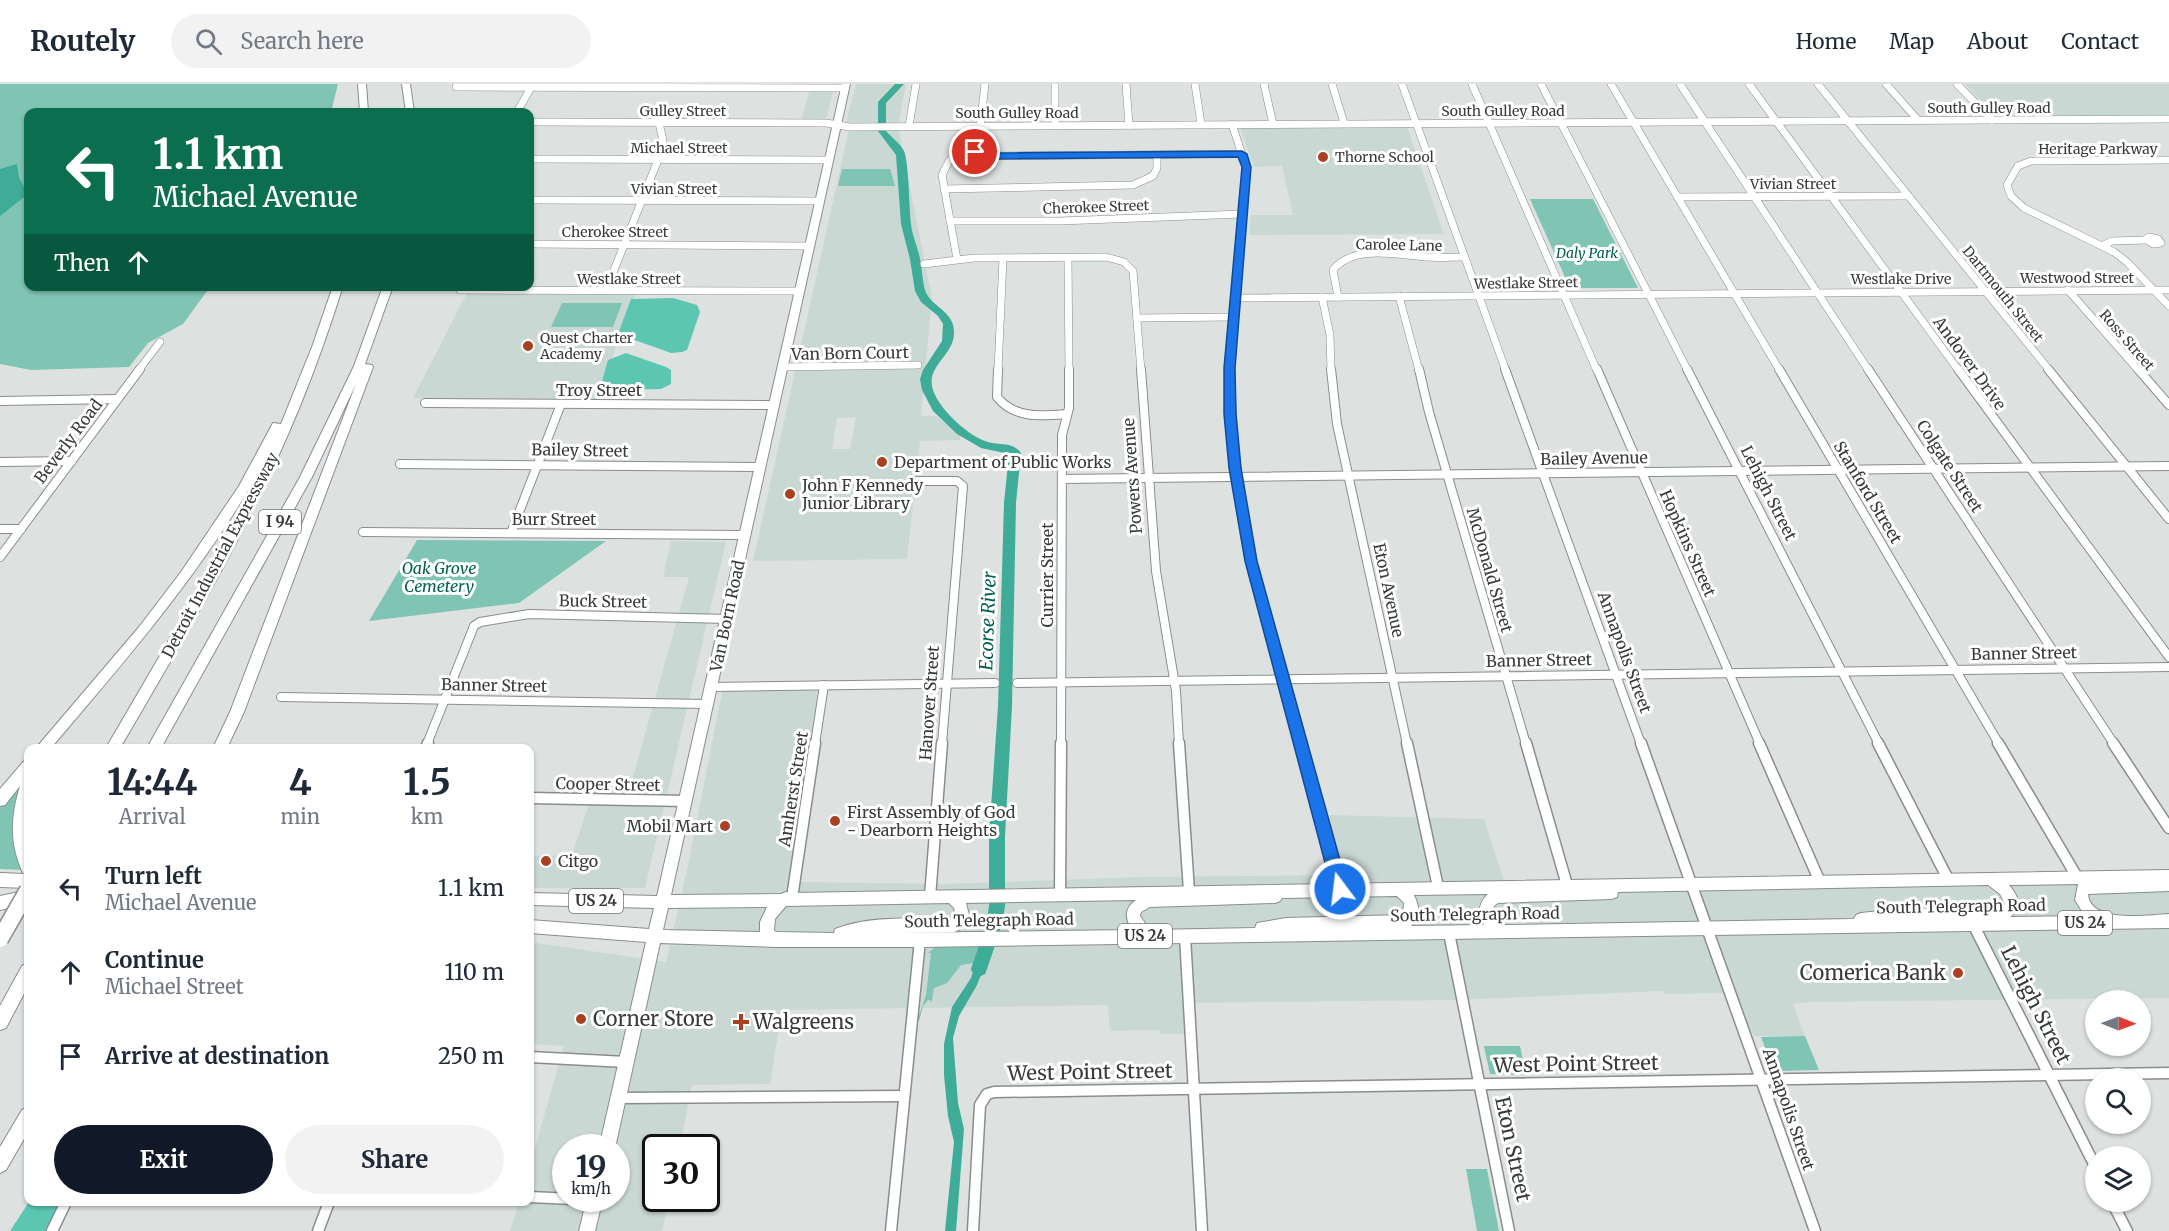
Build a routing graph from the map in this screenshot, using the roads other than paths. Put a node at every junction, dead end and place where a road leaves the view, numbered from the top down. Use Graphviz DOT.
graph roads {
  1 [pos="362,84"];
  2 [pos="406,84"];
  3 [pos="916,84"];
  4 [pos="985,84"];
  5 [pos="1055,84"];
  6 [pos="1126,84"];
  7 [pos="1194,84"];
  8 [pos="1264,84"];
  9 [pos="1332,84"];
  10 [pos="1402,84"];
  11 [pos="1472,84"];
  12 [pos="1541,84"];
  13 [pos="1611,84"];
  14 [pos="1680,84"];
  15 [pos="1749,84"];
  16 [pos="1818,84"];
  17 [pos="1886,84"];
  18 [pos="1957,84"];
  19 [pos="532,86"];
  20 [pos="846,86"];
  21 [pos="456,87"];
  22 [pos="364,108"];
  23 [pos="409,108"];
  24 [pos="519,108"];
  25 [pos="2169,119"];
  26 [pos="1918,120"];
  27 [pos="1992,120"];
  28 [pos="1776,121"];
  29 [pos="1848,121"];
  30 [pos="534,122"];
  31 [pos="1561,122"];
  32 [pos="1633,122"];
  33 [pos="1705,122"];
  34 [pos="659,123"];
  35 [pos="1344,123"];
  36 [pos="1416,123"];
  37 [pos="1489,123"];
  38 [pos="1200,124"];
  39 [pos="1232,124"];
  40 [pos="1273,124"];
  41 [pos="836,125"];
  42 [pos="1055,125"];
  43 [pos="1129,125"];
  44 [pos="909,126"];
  45 [pos="981,126"];
  46 [pos="966,148"];
  47 [pos="1242,154"];
  48 [pos="1157,155"];
  49 [pos="534,159"];
  50 [pos="658,160"];
  51 [pos="829,160"];
  52 [pos="2169,160"];
  53 [pos="944,189"];
  54 [pos="1755,196"];
  55 [pos="1831,196"];
  56 [pos="1908,196"];
  57 [pos="1677,197"];
  58 [pos="534,200"];
  59 [pos="642,201"];
  60 [pos="819,201"];
  61 [pos="1242,214"];
  62 [pos="950,221"];
  63 [pos="2147,240"];
  64 [pos="534,244"];
  65 [pos="624,244"];
  66 [pos="809,246"];
  67 [pos="2102,246"];
  68 [pos="1068,257"];
  69 [pos="1463,257"];
  70 [pos="1003,258"];
  71 [pos="957,259"];
  72 [pos="924,264"];
  73 [pos="534,290"];
  74 [pos="606,290"];
  75 [pos="2068,290"];
  76 [pos="2154,290"];
  77 [pos="2169,290"];
  78 [pos="336,291"];
  79 [pos="386,291"];
  80 [pos="393,291"];
  81 [pos="798,291"];
  82 [pos="1901,291"];
  83 [pos="1984,291"];
  84 [pos="1817,292"];
  85 [pos="1649,294"];
  86 [pos="1734,294"];
  87 [pos="1564,295"];
  88 [pos="1477,296"];
  89 [pos="1322,297"];
  90 [pos="1338,297"];
  91 [pos="1399,297"];
  92 [pos="1235,298"];
  93 [pos="2169,306"];
  94 [pos="1233,317"];
  95 [pos="1137,318"];
  96 [pos="160,342"];
  97 [pos="320,342"];
  98 [pos="918,365"];
  99 [pos="782,367"];
  100 [pos="117,399"];
  101 [pos="0,401"];
  102 [pos="424,402"];
  103 [pos="561,404"];
  104 [pos="773,405"];
  105 [pos="2169,405"];
  106 [pos="1067,414"];
  107 [pos="72,461"];
  108 [pos="0,462"];
  109 [pos="400,464"];
  110 [pos="538,464"];
  111 [pos="2126,466"];
  112 [pos="2169,466"];
  113 [pos="759,467"];
  114 [pos="1932,467"];
  115 [pos="2029,467"];
  116 [pos="1836,469"];
  117 [pos="1738,471"];
  118 [pos="1640,473"];
  119 [pos="1447,474"];
  120 [pos="1542,474"];
  121 [pos="1349,476"];
  122 [pos="1237,477"];
  123 [pos="1149,478"];
  124 [pos="1062,479"];
  125 [pos="917,481"];
  126 [pos="2169,519"];
  127 [pos="0,529"];
  128 [pos="21,529"];
  129 [pos="363,532"];
  130 [pos="511,533"];
  131 [pos="744,535"];
  132 [pos="0,557"];
  133 [pos="727,619"];
  134 [pos="2169,657"];
  135 [pos="2169,667"];
  136 [pos="2063,668"];
  137 [pos="1955,670"];
  138 [pos="1842,671"];
  139 [pos="1728,672"];
  140 [pos="1615,674"];
  141 [pos="1506,676"];
  142 [pos="1392,677"];
  143 [pos="1283,679"];
  144 [pos="1174,680"];
  145 [pos="1062,682"];
  146 [pos="995,683"];
  147 [pos="1017,683"];
  148 [pos="947,684"];
  149 [pos="824,685"];
  150 [pos="712,687"];
  151 [pos="280,697"];
  152 [pos="445,700"];
  153 [pos="708,704"];
  154 [pos="237,712"];
  155 [pos="70,719"];
  156 [pos="47,744"];
  157 [pos="54,744"];
  158 [pos="115,744"];
  159 [pos="156,744"];
  160 [pos="222,744"];
  161 [pos="228,744"];
  162 [pos="428,744"];
  163 [pos="24,771"];
  164 [pos="24,797"];
  165 [pos="534,798"];
  166 [pos="0,800"];
  167 [pos="686,801"];
  168 [pos="2169,828"];
  169 [pos="24,859"];
  170 [pos="2169,876"];
  171 [pos="2077,877"];
  172 [pos="1948,879"];
  173 [pos="1988,879"];
  174 [pos="1,880"];
  175 [pos="24,880"];
  176 [pos="1820,882"];
  177 [pos="1691,884"];
  178 [pos="1567,885"];
  179 [pos="1657,885"];
  180 [pos="2169,885"];
  181 [pos="24,887"];
  182 [pos="1438,887"];
  183 [pos="1396,888"];
  184 [pos="1320,889"];
  185 [pos="1340,889"];
  186 [pos="1189,891"];
  187 [pos="1060,894"];
  188 [pos="24,895"];
  189 [pos="930,897"];
  190 [pos="951,897"];
  191 [pos="789,898"];
  192 [pos="534,899"];
  193 [pos="662,902"];
  194 [pos="24,903"];
  195 [pos="0,904"];
  196 [pos="24,905"];
  197 [pos="0,918"];
  198 [pos="2169,921"];
  199 [pos="2108,922"];
  200 [pos="1973,924"];
  201 [pos="534,926"];
  202 [pos="1832,926"];
  203 [pos="1708,929"];
  204 [pos="1506,932"];
  205 [pos="1449,933"];
  206 [pos="1239,935"];
  207 [pos="1147,936"];
  208 [pos="1185,936"];
  209 [pos="654,937"];
  210 [pos="0,939"];
  211 [pos="813,939"];
  212 [pos="775,940"];
  213 [pos="920,940"];
  214 [pos="24,978"];
  215 [pos="0,1022"];
  216 [pos="534,1057"];
  217 [pos="626,1062"];
  218 [pos="2049,1074"];
  219 [pos="2169,1074"];
  220 [pos="1762,1081"];
  221 [pos="1480,1084"];
  222 [pos="1193,1090"];
  223 [pos="903,1096"];
  224 [pos="618,1098"];
  225 [pos="24,1123"];
  226 [pos="24,1132"];
  227 [pos="610,1134"];
  228 [pos="2085,1146"];
  229 [pos="4,1158"];
  230 [pos="534,1197"];
  231 [pos="552,1198"];
  232 [pos="64,1206"];
  233 [pos="327,1206"];
  234 [pos="592,1212"];
  235 [pos="2117,1212"];
  236 [pos="52,1231"];
  237 [pos="318,1231"];
  238 [pos="587,1231"];
  239 [pos="891,1231"];
  240 [pos="973,1231"];
  241 [pos="1202,1231"];
  242 [pos="1509,1231"];
  243 [pos="1815,1231"];
  244 [pos="2127,1231"];
  1 -- 22 [label="highway"];
  2 -- 23 [label="highway"];
  3 -- 44 [label="street"];
  4 -- 45 [label="street"];
  5 -- 42 [label="street"];
  6 -- 43 [label="street"];
  7 -- 38 [label="street"];
  8 -- 40 [label="street"];
  9 -- 35 [label="street"];
  10 -- 36 [label="street, Annapolis Street"];
  11 -- 37 [label="street, Hopkins Street"];
  12 -- 31 [label="street, Lehigh Street"];
  13 -- 32 [label="street, Stanford Street"];
  14 -- 33 [label="street, Colgate Street"];
  15 -- 28 [label="street, Andover Drive"];
  16 -- 29 [label="street, Dartmouth Street"];
  17 -- 26 [label="street"];
  18 -- 27 [label="street"];
  19 -- 20 [label="street"];
  19 -- 21 [label="street"];
  19 -- 24 [label="street"];
  20 -- 41 [label="main road, Van Born Road"];
  25 -- 27 [label="street, South Gulley Road"];
  26 -- 27 [label="street, South Gulley Road"];
  26 -- 29 [label="street, South Gulley Road"];
  28 -- 29 [label="street, South Gulley Road"];
  28 -- 33 [label="street, South Gulley Road"];
  28 -- 55 [label="street, Andover Drive"];
  29 -- 56 [label="street, Dartmouth Street"];
  30 -- 34 [label="street, Gulley Street"];
  31 -- 32 [label="street, South Gulley Road"];
  31 -- 37 [label="street, South Gulley Road"];
  31 -- 85 [label="street, Lehigh Street"];
  32 -- 33 [label="street, South Gulley Road"];
  32 -- 57 [label="street, Stanford Street"];
  33 -- 54 [label="street, Colgate Street"];
  34 -- 41 [label="street, Gulley Street"];
  34 -- 50 [label="street"];
  35 -- 36 [label="street, South Gulley Road"];
  35 -- 40 [label="street, South Gulley Road"];
  36 -- 37 [label="street, South Gulley Road"];
  36 -- 69 [label="street, Annapolis Street"];
  37 -- 87 [label="street, Hopkins Street"];
  38 -- 39 [label="street, South Gulley Road"];
  38 -- 43 [label="street, South Gulley Road"];
  39 -- 40 [label="street, South Gulley Road"];
  39 -- 47 [label="street"];
  41 -- 44 [label="street, South Gulley Road"];
  41 -- 51 [label="main road, Van Born Road"];
  42 -- 43 [label="street, South Gulley Road"];
  42 -- 45 [label="street, South Gulley Road"];
  44 -- 45 [label="street, South Gulley Road"];
  45 -- 46 [label="street"];
  46 -- 48 [label="street"];
  46 -- 53 [label="street"];
  47 -- 48 [label="street"];
  47 -- 61 [label="street"];
  48 -- 53 [label="street"];
  49 -- 50 [label="street, Michael Street"];
  50 -- 51 [label="street, Michael Street"];
  50 -- 59 [label="street"];
  51 -- 60 [label="main road, Van Born Road"];
  52 -- 67 [label="street, Heritage Parkway"];
  53 -- 62 [label="street"];
  54 -- 55 [label="street, Vivian Street"];
  54 -- 57 [label="street, Vivian Street"];
  54 -- 84 [label="street, Colgate Street"];
  55 -- 56 [label="street, Vivian Street"];
  55 -- 82 [label="street, Andover Drive"];
  56 -- 83 [label="street, Dartmouth Street"];
  57 -- 86 [label="street, Stanford Street"];
  58 -- 59 [label="street, Vivian Street"];
  59 -- 60 [label="street, Vivian Street"];
  59 -- 65 [label="street"];
  60 -- 66 [label="main road, Van Born Road"];
  61 -- 62 [label="street, Cherokee Street"];
  61 -- 92 [label="street"];
  62 -- 71 [label="street"];
  63 -- 67 [label="street"];
  64 -- 65 [label="street, Cherokee Street"];
  65 -- 66 [label="street, Cherokee Street"];
  65 -- 74 [label="street"];
  66 -- 81 [label="main road, Van Born Road"];
  67 -- 76 [label="street, Heritage Parkway"];
  68 -- 70 [label="street, Powers Avenue"];
  68 -- 95 [label="street, Powers Avenue"];
  68 -- 106 [label="street, Currier Street"];
  69 -- 88 [label="street, Annapolis Street"];
  69 -- 90 [label="street, Carolee Lane"];
  70 -- 71 [label="street, Powers Avenue"];
  70 -- 106 [label="street"];
  71 -- 72 [label="street, Powers Avenue"];
  73 -- 74 [label="street, Westlake Street"];
  74 -- 81 [label="street, Westlake Street"];
  75 -- 76 [label="street, Westwood Street"];
  75 -- 83 [label="street, Westwood Street"];
  75 -- 105 [label="street, Ross Street"];
  76 -- 77 [label="street, Westwood Street"];
  76 -- 93 [label="street, Heritage Parkway"];
  78 -- 97 [label="highway, Detroit Industrial Expressway / I 94"];
  79 -- 159 [label="highway, Detroit Industrial Expressway / I 94"];
  80 -- 154 [label="highway"];
  81 -- 99 [label="main road, Van Born Road"];
  82 -- 83 [label="street, Westlake Drive"];
  82 -- 84 [label="street, Westlake Drive"];
  82 -- 115 [label="street, Andover Drive"];
  83 -- 111 [label="street, Dartmouth Street"];
  84 -- 86 [label="street, Westlake Street"];
  84 -- 114 [label="street, Colgate Street"];
  85 -- 86 [label="street, Westlake Street"];
  85 -- 87 [label="street, Westlake Street"];
  85 -- 117 [label="street, Lehigh Street"];
  86 -- 116 [label="street, Stanford Street"];
  87 -- 88 [label="street, Westlake Street"];
  87 -- 118 [label="street, Hopkins Street"];
  88 -- 91 [label="street, Westlake Street"];
  88 -- 120 [label="street, Annapolis Street"];
  89 -- 90 [label="street, Westlake Street"];
  89 -- 92 [label="street, Westlake Street"];
  89 -- 121 [label="street, Eton Avenue"];
  90 -- 91 [label="street, Westlake Street"];
  91 -- 119 [label="street, McDonald Street"];
  92 -- 94 [label="street"];
  94 -- 95 [label="street"];
  94 -- 122 [label="street"];
  95 -- 123 [label="street, Powers Avenue"];
  96 -- 100 [label="street, Beverly Road"];
  97 -- 155 [label="highway"];
  97 -- 158 [label="highway, Detroit Industrial Expressway / I 94"];
  98 -- 99 [label="street, Van Born Court"];
  99 -- 104 [label="main road, Van Born Road"];
  100 -- 101 [label="street"];
  100 -- 107 [label="street, Beverly Road"];
  102 -- 103 [label="street, Troy Street"];
  103 -- 104 [label="street, Troy Street"];
  103 -- 110 [label="street"];
  104 -- 113 [label="main road, Van Born Road"];
  106 -- 124 [label="street, Currier Street"];
  107 -- 108 [label="street"];
  107 -- 128 [label="street, Beverly Road"];
  109 -- 110 [label="street, Bailey Street"];
  110 -- 113 [label="street, Bailey Street"];
  110 -- 130 [label="street"];
  111 -- 112 [label="street"];
  111 -- 115 [label="street, Bailey Avenue"];
  111 -- 126 [label="street, Dartmouth Street"];
  113 -- 131 [label="main road, Van Born Road"];
  114 -- 115 [label="street, Bailey Avenue"];
  114 -- 116 [label="street, Bailey Avenue"];
  114 -- 136 [label="street, Colgate Street"];
  115 -- 134 [label="street, Andover Drive"];
  116 -- 117 [label="street, Bailey Avenue"];
  116 -- 137 [label="street, Stanford Street"];
  117 -- 118 [label="street, Bailey Avenue"];
  117 -- 138 [label="street, Lehigh Street"];
  118 -- 120 [label="street, Bailey Avenue"];
  118 -- 139 [label="street, Hopkins Street"];
  119 -- 120 [label="street, Bailey Avenue"];
  119 -- 121 [label="street, Bailey Avenue"];
  119 -- 141 [label="street, McDonald Street"];
  120 -- 140 [label="street, Annapolis Street"];
  121 -- 122 [label="street, Bailey Avenue"];
  121 -- 142 [label="street, Eton Avenue"];
  122 -- 123 [label="street, Bailey Avenue"];
  122 -- 143 [label="street"];
  123 -- 124 [label="street, Bailey Avenue"];
  123 -- 144 [label="street, Powers Avenue"];
  124 -- 145 [label="street, Currier Street"];
  125 -- 148 [label="street, Hanover Street"];
  127 -- 128 [label="street"];
  128 -- 132 [label="street, Beverly Road"];
  129 -- 130 [label="street, Burr Street"];
  130 -- 131 [label="street, Burr Street"];
  131 -- 133 [label="main road, Van Born Road"];
  133 -- 150 [label="main road, Van Born Road"];
  133 -- 152 [label="street, Buck Street"];
  135 -- 136 [label="street, Banner Street"];
  136 -- 137 [label="street, Banner Street"];
  136 -- 168 [label="street, Colgate Street"];
  137 -- 138 [label="street, Banner Street"];
  137 -- 171 [label="street, Stanford Street"];
  138 -- 139 [label="street, Banner Street"];
  138 -- 172 [label="street, Lehigh Street"];
  139 -- 140 [label="street, Banner Street"];
  139 -- 176 [label="street, Hopkins Street"];
  140 -- 141 [label="street, Banner Street"];
  140 -- 177 [label="street, Annapolis Street"];
  141 -- 142 [label="street, Banner Street"];
  141 -- 178 [label="street, McDonald Street"];
  142 -- 143 [label="street, Banner Street"];
  142 -- 182 [label="street, Eton Avenue"];
  143 -- 144 [label="street, Banner Street"];
  143 -- 185 [label="street"];
  144 -- 145 [label="street, Banner Street"];
  144 -- 186 [label="street, Powers Avenue"];
  145 -- 147 [label="street, Banner Street"];
  145 -- 187 [label="street, Currier Street"];
  146 -- 148 [label="street"];
  148 -- 149 [label="street"];
  148 -- 189 [label="street, Hanover Street"];
  149 -- 150 [label="street"];
  149 -- 191 [label="street, Amherst Street"];
  150 -- 153 [label="main road, Van Born Road"];
  151 -- 152 [label="street, Banner Street"];
  152 -- 153 [label="street, Banner Street"];
  152 -- 162 [label="street"];
  153 -- 167 [label="main road, Van Born Road"];
  154 -- 160 [label="highway"];
  154 -- 161 [label="highway"];
  155 -- 156 [label="highway"];
  155 -- 157 [label="highway"];
  163 -- 166 [label="highway"];
  164 -- 169 [label="highway"];
  165 -- 167 [label="street, Cooper Street"];
  167 -- 193 [label="main road, Van Born Road"];
  170 -- 171 [label="main road, South Telegraph Road / US 24"];
  171 -- 173 [label="main road, South Telegraph Road / US 24"];
  172 -- 173 [label="main road, South Telegraph Road / US 24"];
  172 -- 176 [label="main road, South Telegraph Road / US 24"];
  173 -- 202 [label="main road"];
  174 -- 175 [label="highway"];
  174 -- 181 [label="highway"];
  176 -- 177 [label="main road, South Telegraph Road / US 24"];
  177 -- 179 [label="main road, South Telegraph Road / US 24"];
  177 -- 203 [label="street, Annapolis Street"];
  178 -- 179 [label="main road, South Telegraph Road / US 24"];
  178 -- 182 [label="main road, South Telegraph Road / US 24"];
  179 -- 204 [label="main road"];
  180 -- 199 [label="main road"];
  182 -- 183 [label="main road, South Telegraph Road / US 24"];
  183 -- 185 [label="main road, South Telegraph Road / US 24"];
  183 -- 206 [label="main road"];
  184 -- 185 [label="main road, South Telegraph Road / US 24"];
  184 -- 186 [label="main road, South Telegraph Road / US 24"];
  184 -- 207 [label="main road"];
  186 -- 187 [label="main road, South Telegraph Road / US 24"];
  187 -- 190 [label="main road, South Telegraph Road / US 24"];
  188 -- 210 [label="highway, bridge"];
  189 -- 190 [label="main road, South Telegraph Road / US 24"];
  189 -- 191 [label="main road, South Telegraph Road / US 24"];
  190 -- 211 [label="main road"];
  191 -- 193 [label="main road, South Telegraph Road / US 24"];
  191 -- 212 [label="main road"];
  192 -- 193 [label="main road, South Telegraph Road / US 24"];
  193 -- 209 [label="main road, Van Born Road"];
  194 -- 195 [label="highway"];
  196 -- 197 [label="highway"];
  198 -- 199 [label="main road, South Telegraph Road / US 24"];
  199 -- 200 [label="main road, South Telegraph Road / US 24"];
  200 -- 202 [label="main road, South Telegraph Road / US 24"];
  200 -- 218 [label="street, Lehigh Street"];
  201 -- 209 [label="main road, South Telegraph Road / US 24"];
  202 -- 203 [label="main road, South Telegraph Road / US 24"];
  203 -- 204 [label="main road, South Telegraph Road / US 24"];
  203 -- 220 [label="street, Annapolis Street"];
  204 -- 205 [label="main road, South Telegraph Road / US 24"];
  205 -- 206 [label="main road, South Telegraph Road / US 24"];
  205 -- 221 [label="street, Eton Street"];
  206 -- 208 [label="main road, South Telegraph Road / US 24"];
  207 -- 208 [label="main road, South Telegraph Road / US 24"];
  207 -- 213 [label="main road, South Telegraph Road / US 24"];
  208 -- 222 [label="street"];
  209 -- 212 [label="main road, South Telegraph Road / US 24"];
  209 -- 217 [label="main road, Van Born Road"];
  211 -- 212 [label="main road, South Telegraph Road / US 24"];
  211 -- 213 [label="main road, South Telegraph Road / US 24"];
  213 -- 223 [label="street"];
  214 -- 215 [label="highway"];
  216 -- 217 [label="street"];
  217 -- 224 [label="main road, Van Born Road"];
  218 -- 219 [label="street, West Point Street"];
  218 -- 220 [label="street, West Point Street"];
  218 -- 228 [label="street, Lehigh Street"];
  220 -- 221 [label="street, West Point Street"];
  220 -- 243 [label="street, Annapolis Street"];
  221 -- 222 [label="street, West Point Street"];
  221 -- 242 [label="street, Eton Street"];
  222 -- 240 [label="street, West Point Street"];
  222 -- 241 [label="street"];
  223 -- 224 [label="street"];
  223 -- 239 [label="street"];
  224 -- 227 [label="main road, Van Born Road"];
  225 -- 229 [label="highway"];
  226 -- 229 [label="highway"];
  230 -- 231 [label="street"];
  232 -- 236 [label="street"];
  233 -- 237 [label="street"];
  234 -- 238 [label="main road"];
  235 -- 244 [label="street"];
}
